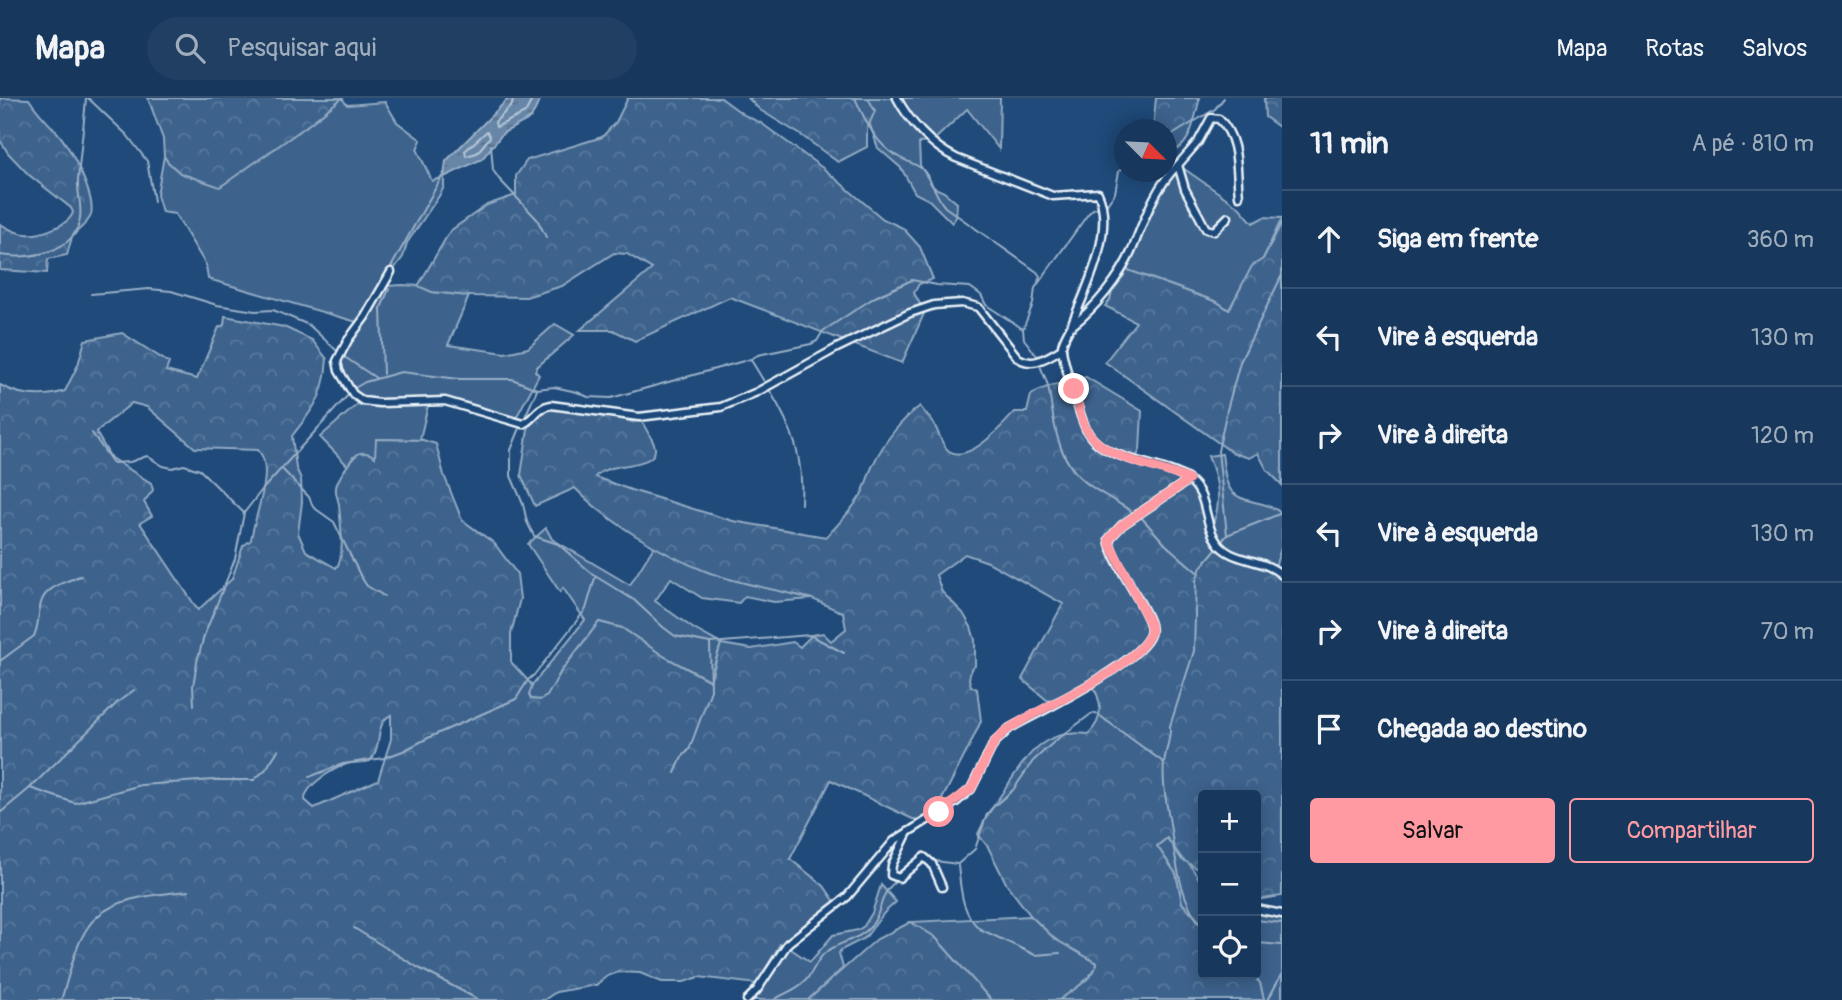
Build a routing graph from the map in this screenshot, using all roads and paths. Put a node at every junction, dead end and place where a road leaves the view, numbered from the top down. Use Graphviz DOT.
graph roads {
  1 [pos="897,98"];
  2 [pos="1178,165"];
  3 [pos="1239,196"];
  4 [pos="1228,217"];
  5 [pos="391,272"];
  6 [pos="1070,328"];
  7 [pos="1062,349"];
  8 [pos="1189,480"];
  9 [pos="1282,575"];
  10 [pos="908,831"];
  11 [pos="942,887"];
  12 [pos="1261,910"];
  13 [pos="1282,915"];
  14 [pos="747,1000"];
  1 -- 6 [label="street"];
  2 -- 3 [label="street"];
  2 -- 4 [label="street"];
  2 -- 6 [label="street"];
  5 -- 7 [label="street"];
  6 -- 7 [label="street"];
  7 -- 8 [label="street"];
  8 -- 9 [label="street"];
  8 -- 10 [label="street"];
  10 -- 11 [label="street"];
  10 -- 14 [label="street"];
  12 -- 13 [label="street"];
}
